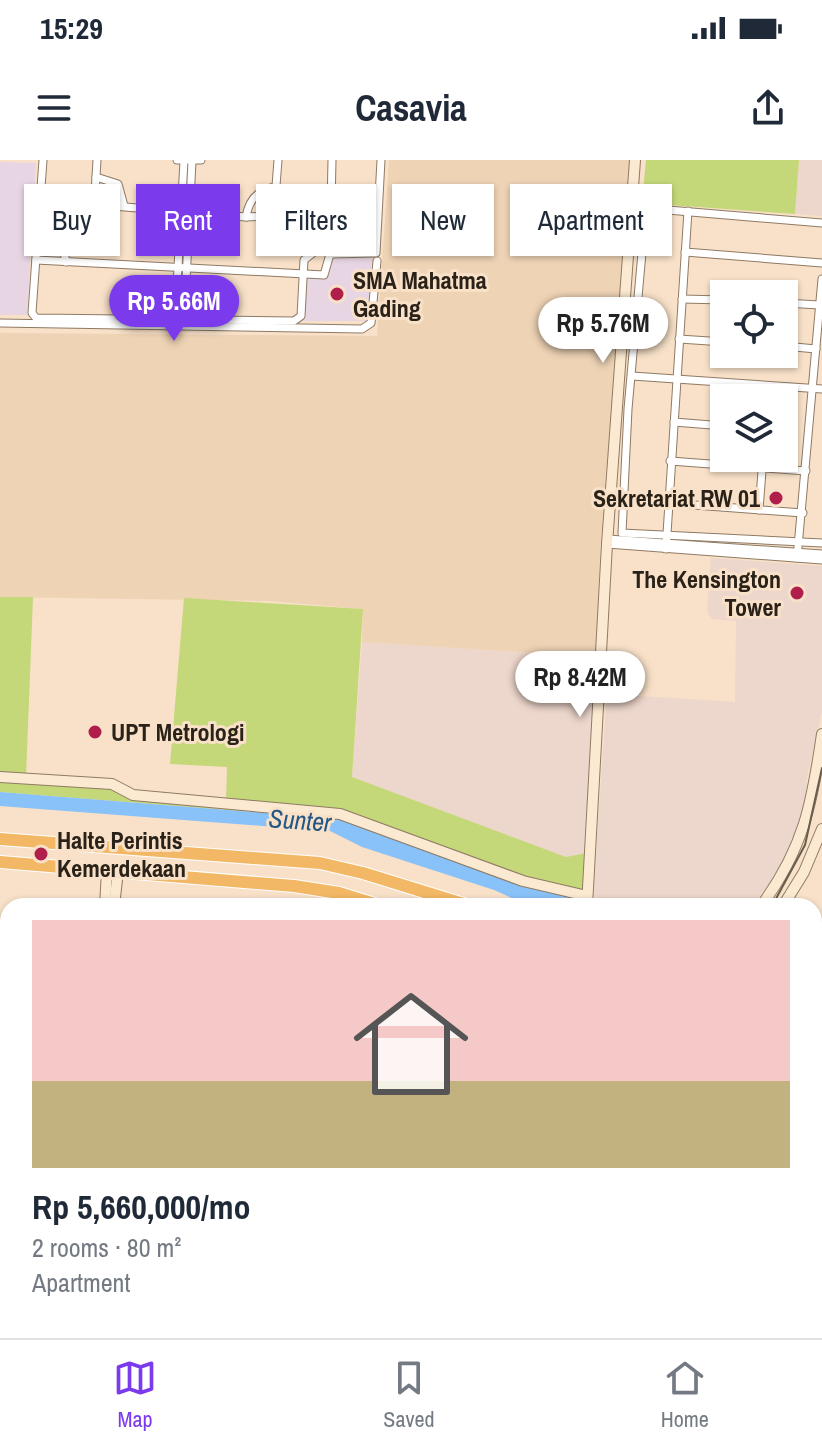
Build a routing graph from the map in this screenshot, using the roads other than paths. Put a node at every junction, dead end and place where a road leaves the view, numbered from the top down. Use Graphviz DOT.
graph roads {
  1 [pos="43,160"];
  2 [pos="97,160"];
  3 [pos="177,160"];
  4 [pos="201,160"];
  5 [pos="278,160"];
  6 [pos="332,160"];
  7 [pos="381,160"];
  8 [pos="635,160"];
  9 [pos="184,161"];
  10 [pos="192,161"];
  11 [pos="96,177"];
  12 [pos="41,184"];
  13 [pos="185,184"];
  14 [pos="189,184"];
  15 [pos="277,184"];
  16 [pos="331,184"];
  17 [pos="636,184"];
  18 [pos="256,197"];
  19 [pos="124,206"];
  20 [pos="136,207"];
  21 [pos="672,210"];
  22 [pos="688,211"];
  23 [pos="240,216"];
  24 [pos="246,217"];
  25 [pos="256,217"];
  26 [pos="822,223"];
  27 [pos="685,252"];
  28 [pos="376,253"];
  29 [pos="36,256"];
  30 [pos="65,256"];
  31 [pos="184,256"];
  32 [pos="308,256"];
  33 [pos="329,256"];
  34 [pos="634,256"];
  35 [pos="636,256"];
  36 [pos="36,260"];
  37 [pos="377,261"];
  38 [pos="66,262"];
  39 [pos="822,263"];
  40 [pos="183,266"];
  41 [pos="304,276"];
  42 [pos="822,279"];
  43 [pos="682,299"];
  44 [pos="710,300"];
  45 [pos="798,304"];
  46 [pos="820,305"];
  47 [pos="180,320"];
  48 [pos="0,323"];
  49 [pos="679,339"];
  50 [pos="710,341"];
  51 [pos="798,347"];
  52 [pos="816,349"];
  53 [pos="632,376"];
  54 [pos="677,380"];
  55 [pos="739,384"];
  56 [pos="798,388"];
  57 [pos="818,389"];
  58 [pos="674,422"];
  59 [pos="710,425"];
  60 [pos="670,461"];
  61 [pos="710,464"];
  62 [pos="798,470"];
  63 [pos="806,471"];
  64 [pos="763,472"];
  65 [pos="667,503"];
  66 [pos="759,510"];
  67 [pos="803,513"];
  68 [pos="665,541"];
  69 [pos="607,542"];
  70 [pos="800,542"];
  71 [pos="822,543"];
  72 [pos="822,554"];
  73 [pos="798,555"];
  74 [pos="822,560"];
  75 [pos="822,734"];
  76 [pos="0,777"];
  77 [pos="822,829"];
  78 [pos="0,839"];
  79 [pos="798,843"];
  80 [pos="814,851"];
  81 [pos="0,862"];
  82 [pos="347,868"];
  83 [pos="113,871"];
  84 [pos="339,893"];
  85 [pos="107,898"];
  86 [pos="114,898"];
  87 [pos="355,898"];
  88 [pos="444,898"];
  89 [pos="580,898"];
  90 [pos="587,898"];
  91 [pos="766,898"];
  92 [pos="788,898"];
  93 [pos="153,1338"];
  94 [pos="170,1338"];
  1 -- 12 [label="street"];
  2 -- 11 [label="street"];
  3 -- 9 [label="street"];
  4 -- 10 [label="street"];
  5 -- 15 [label="street"];
  6 -- 16 [label="street"];
  7 -- 28 [label="street"];
  8 -- 17 [label="street"];
  9 -- 10 [label="street"];
  9 -- 13 [label="street"];
  10 -- 14 [label="street"];
  11 -- 19 [label="street"];
  11 -- 19 [label="street"];
  18 -- 24 [label="street"];
  19 -- 20 [label="street"];
  21 -- 22 [label="street"];
  22 -- 26 [label="street"];
  22 -- 27 [label="street"];
  23 -- 24 [label="street"];
  24 -- 25 [label="street"];
  27 -- 39 [label="street"];
  27 -- 43 [label="street"];
  29 -- 36 [label="street"];
  30 -- 38 [label="street"];
  31 -- 40 [label="street"];
  32 -- 41 [label="street"];
  33 -- 41 [label="street"];
  34 -- 69 [label="street"];
  35 -- 53 [label="street"];
  36 -- 38 [label="street"];
  36 -- 47 [label="street"];
  37 -- 48 [label="street"];
  38 -- 40 [label="street"];
  40 -- 41 [label="street"];
  40 -- 47 [label="street"];
  41 -- 47 [label="street"];
  42 -- 46 [label="street"];
  43 -- 44 [label="street"];
  43 -- 49 [label="street"];
  45 -- 46 [label="street"];
  46 -- 52 [label="street"];
  49 -- 50 [label="street"];
  49 -- 54 [label="street"];
  51 -- 52 [label="street"];
  52 -- 57 [label="street"];
  53 -- 54 [label="street"];
  53 -- 68 [label="street"];
  54 -- 55 [label="street"];
  54 -- 58 [label="street"];
  56 -- 57 [label="street"];
  57 -- 63 [label="street"];
  58 -- 59 [label="street"];
  58 -- 60 [label="street"];
  60 -- 61 [label="street"];
  60 -- 65 [label="street"];
  62 -- 63 [label="street"];
  63 -- 67 [label="street"];
  64 -- 66 [label="street"];
  65 -- 66 [label="street"];
  65 -- 68 [label="street"];
  66 -- 67 [label="street"];
  67 -- 70 [label="street"];
  68 -- 69 [label="street"];
  68 -- 70 [label="street"];
  68 -- 73 [label="street"];
  69 -- 90 [label="street"];
  70 -- 71 [label="street"];
  70 -- 73 [label="street"];
  72 -- 73 [label="street"];
  73 -- 74 [label="street"];
  75 -- 79 [label="street"];
  76 -- 89 [label="street"];
  77 -- 80 [label="street"];
  78 -- 82 [label="highway"];
  79 -- 80 [label="street"];
  79 -- 91 [label="street"];
  80 -- 92 [label="street"];
  81 -- 83 [label="highway"];
  82 -- 84 [label="highway"];
  82 -- 88 [label="highway"];
  83 -- 84 [label="highway"];
  83 -- 85 [label="street"];
  83 -- 86 [label="street"];
  84 -- 87 [label="highway"];
  93 -- 94 [label="street"];
}
